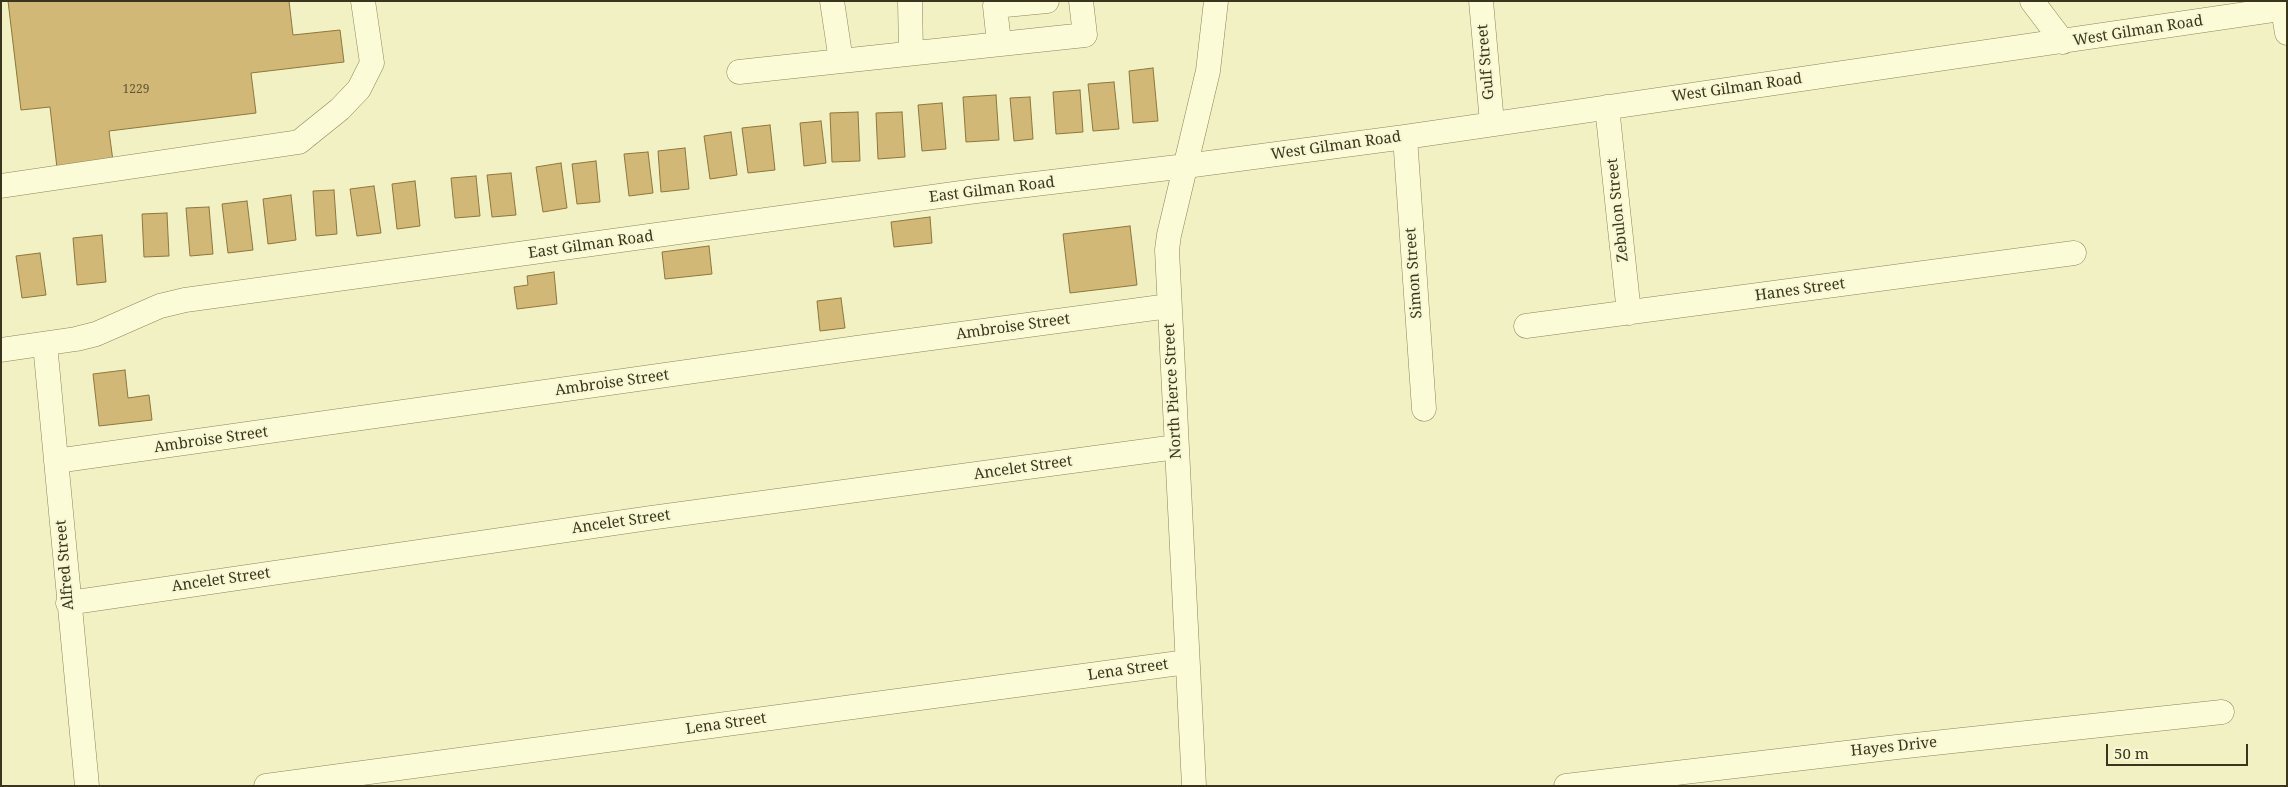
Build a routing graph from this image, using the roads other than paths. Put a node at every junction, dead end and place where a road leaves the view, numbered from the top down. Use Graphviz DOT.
graph roads {
  1 [pos="363,1"];
  2 [pos="832,1"];
  3 [pos="910,1"];
  4 [pos="1047,1"];
  5 [pos="1081,1"];
  6 [pos="1216,1"];
  7 [pos="1481,1"];
  8 [pos="2032,1"];
  9 [pos="993,4"];
  10 [pos="2285,9"];
  11 [pos="2287,33"];
  12 [pos="2063,42"];
  13 [pos="999,43"];
  14 [pos="911,53"];
  15 [pos="841,61"];
  16 [pos="739,72"];
  17 [pos="1607,106"];
  18 [pos="1492,124"];
  19 [pos="1404,136"];
  20 [pos="1186,166"];
  21 [pos="1,186"];
  22 [pos="2074,253"];
  23 [pos="1169,306"];
  24 [pos="1629,313"];
  25 [pos="1526,326"];
  26 [pos="45,344"];
  27 [pos="1,350"];
  28 [pos="1424,409"];
  29 [pos="1176,448"];
  30 [pos="56,461"];
  31 [pos="68,602"];
  32 [pos="1187,662"];
  33 [pos="2222,712"];
  34 [pos="87,786"];
  35 [pos="266,786"];
  36 [pos="1194,786"];
  37 [pos="1566,786"];
  1 -- 21 [label="street"];
  2 -- 15 [label="street"];
  3 -- 14 [label="street"];
  4 -- 9 [label="street"];
  5 -- 13 [label="street"];
  6 -- 20 [label="street, North Pierce Street"];
  7 -- 18 [label="street, Gulf Street"];
  8 -- 12 [label="street"];
  9 -- 13 [label="street"];
  10 -- 11 [label="street"];
  10 -- 12 [label="street, West Gilman Road"];
  12 -- 17 [label="street, West Gilman Road"];
  13 -- 14 [label="street"];
  14 -- 15 [label="street"];
  15 -- 16 [label="street"];
  17 -- 18 [label="street, West Gilman Road"];
  17 -- 24 [label="street, Zebulon Street"];
  18 -- 19 [label="street, West Gilman Road"];
  19 -- 20 [label="street, West Gilman Road"];
  19 -- 28 [label="street, Simon Street"];
  20 -- 23 [label="street, North Pierce Street"];
  20 -- 26 [label="street, East Gilman Road"];
  22 -- 24 [label="street, Hanes Street"];
  23 -- 29 [label="street, North Pierce Street"];
  23 -- 30 [label="street, Ambroise Street"];
  24 -- 25 [label="street, Hanes Street"];
  26 -- 27 [label="street, East Gilman Road"];
  26 -- 30 [label="street, Alfred Street"];
  29 -- 31 [label="street, Ancelet Street"];
  29 -- 32 [label="street, North Pierce Street"];
  30 -- 31 [label="street, Alfred Street"];
  31 -- 34 [label="street, Alfred Street"];
  32 -- 35 [label="street, Lena Street"];
  32 -- 36 [label="street, North Pierce Street"];
  33 -- 37 [label="street, Hayes Drive"];
}
